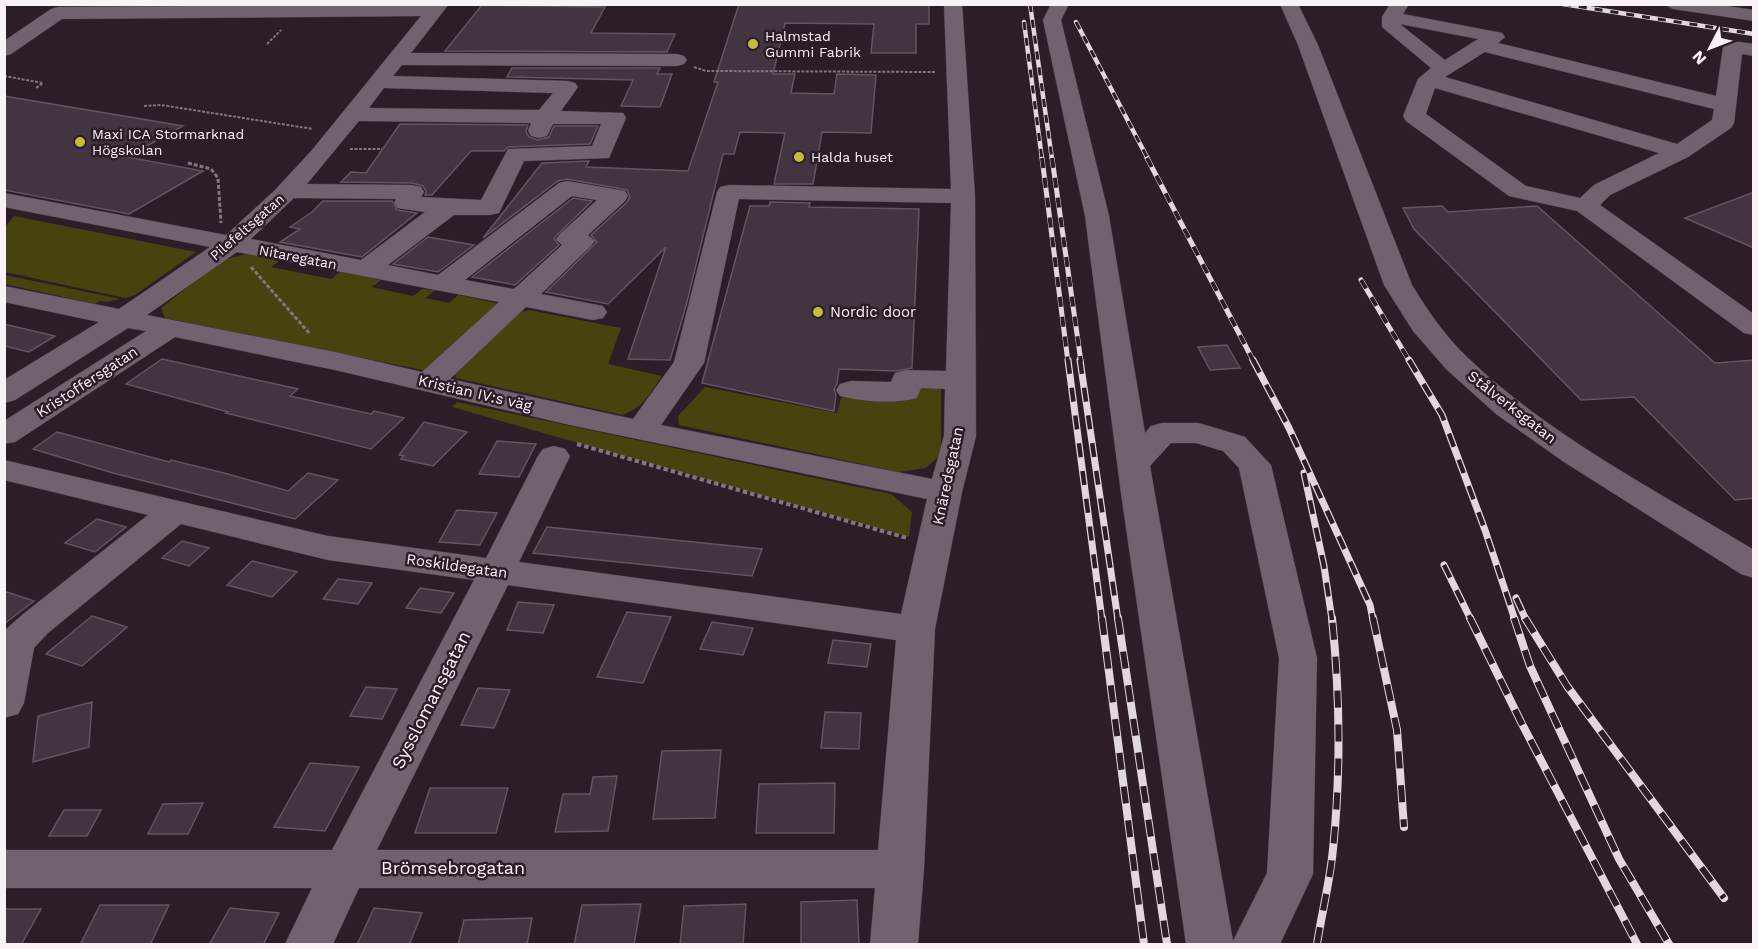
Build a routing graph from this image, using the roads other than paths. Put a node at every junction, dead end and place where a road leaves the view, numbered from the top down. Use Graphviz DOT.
graph roads {
  1 [pos="953,4"];
  2 [pos="1060,4"];
  3 [pos="1289,4"];
  4 [pos="1673,4"];
  5 [pos="396,7"];
  6 [pos="438,7"];
  7 [pos="1396,11"];
  8 [pos="1754,16"];
  9 [pos="49,19"];
  10 [pos="16,20"];
  11 [pos="1488,41"];
  12 [pos="4,50"];
  13 [pos="1754,50"];
  14 [pos="398,59"];
  15 [pos="677,60"];
  16 [pos="1627,61"];
  17 [pos="1435,74"];
  18 [pos="379,82"];
  19 [pos="1719,90"];
  20 [pos="353,114"];
  21 [pos="545,117"];
  22 [pos="1680,152"];
  23 [pos="528,154"];
  24 [pos="288,191"];
  25 [pos="963,196"];
  26 [pos="4,200"];
  27 [pos="1585,206"];
  28 [pos="448,207"];
  29 [pos="231,244"];
  30 [pos="366,269"];
  31 [pos="443,284"];
  32 [pos="4,294"];
  33 [pos="521,298"];
  34 [pos="592,312"];
  35 [pos="124,318"];
  36 [pos="1754,327"];
  37 [pos="170,328"];
  38 [pos="960,380"];
  39 [pos="429,382"];
  40 [pos="851,390"];
  41 [pos="4,394"];
  42 [pos="641,430"];
  43 [pos="4,435"];
  44 [pos="554,456"];
  45 [pos="1134,465"];
  46 [pos="4,470"];
  47 [pos="945,492"];
  48 [pos="174,512"];
  49 [pos="1754,566"];
  50 [pos="498,572"];
  51 [pos="916,628"];
  52 [pos="4,703"];
  53 [pos="345,868"];
  54 [pos="4,869"];
  55 [pos="901,869"];
  56 [pos="309,945"];
  57 [pos="894,945"];
  58 [pos="1210,945"];
  59 [pos="1256,945"];
  1 -- 25 [label="street, Knäredsgatan"];
  2 -- 45 [label="street"];
  3 -- 49 [label="street, Stålverksgatan"];
  4 -- 8 [label="street"];
  5 -- 6 [label="street"];
  5 -- 9 [label="street"];
  6 -- 14 [label="street, Pilefeltsgatan"];
  7 -- 11 [label="street"];
  7 -- 17 [label="street"];
  9 -- 10 [label="street"];
  9 -- 12 [label="street"];
  11 -- 16 [label="street"];
  11 -- 17 [label="street"];
  11 -- 19 [label="street"];
  13 -- 19 [label="street"];
  14 -- 15 [label="street"];
  14 -- 18 [label="street, Pilefeltsgatan"];
  17 -- 22 [label="street"];
  17 -- 27 [label="street"];
  18 -- 20 [label="street, Pilefeltsgatan"];
  18 -- 21 [label="street"];
  19 -- 22 [label="street"];
  20 -- 21 [label="street"];
  20 -- 24 [label="street, Pilefeltsgatan"];
  21 -- 23 [label="street"];
  21 -- 23 [label="street"];
  22 -- 27 [label="street"];
  23 -- 28 [label="street"];
  24 -- 28 [label="street"];
  24 -- 29 [label="street, Pilefeltsgatan"];
  25 -- 38 [label="street, Knäredsgatan"];
  25 -- 42 [label="street"];
  26 -- 29 [label="street, Nitaregatan"];
  27 -- 36 [label="street"];
  28 -- 30 [label="street"];
  29 -- 30 [label="street, Nitaregatan"];
  29 -- 35 [label="street, Pilefeltsgatan"];
  30 -- 31 [label="street, Nitaregatan"];
  31 -- 33 [label="street, Nitaregatan"];
  31 -- 33 [label="street"];
  32 -- 35 [label="street, Kristian IV:s väg"];
  33 -- 34 [label="street, Nitaregatan"];
  33 -- 39 [label="street"];
  35 -- 37 [label="street, Kristian IV:s väg"];
  35 -- 41 [label="street, Pilefeltsgatan"];
  37 -- 39 [label="street, Kristian IV:s väg"];
  37 -- 43 [label="street, Kristoffersgatan"];
  38 -- 40 [label="street"];
  38 -- 47 [label="street, Knäredsgatan"];
  39 -- 42 [label="street, Kristian IV:s väg"];
  42 -- 47 [label="street, Kristian IV:s väg"];
  44 -- 50 [label="street, Sysslomansgatan"];
  45 -- 58 [label="street"];
  45 -- 59 [label="street"];
  46 -- 48 [label="street, Roskildegatan"];
  47 -- 51 [label="street, Knäredsgatan"];
  48 -- 50 [label="street, Roskildegatan"];
  48 -- 52 [label="street"];
  50 -- 51 [label="street, Roskildegatan"];
  50 -- 53 [label="street, Sysslomansgatan"];
  51 -- 55 [label="street, Knäredsgatan"];
  53 -- 54 [label="street, Brömsebrogatan"];
  53 -- 55 [label="street, Brömsebrogatan"];
  53 -- 56 [label="street, Sysslomansgatan"];
  55 -- 57 [label="street, Knäredsgatan"];
}
